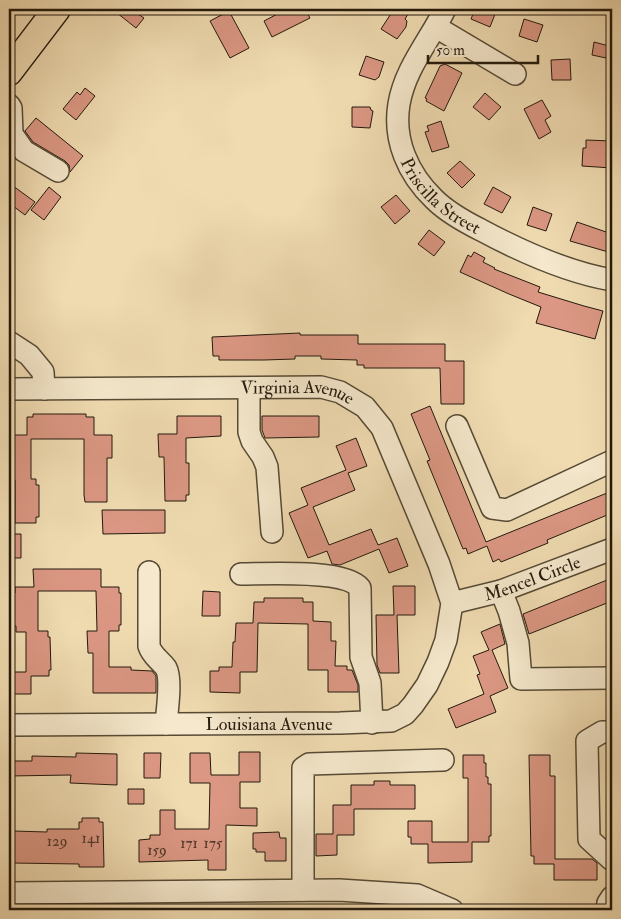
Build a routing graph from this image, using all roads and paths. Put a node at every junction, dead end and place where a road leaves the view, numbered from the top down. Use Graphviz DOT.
graph roads {
  1 [pos="57,9"];
  2 [pos="441,18"];
  3 [pos="9,72"];
  4 [pos="515,74"];
  5 [pos="9,105"];
  6 [pos="58,171"];
  7 [pos="612,280"];
  8 [pos="9,342"];
  9 [pos="248,388"];
  10 [pos="9,389"];
  11 [pos="44,389"];
  12 [pos="457,426"];
  13 [pos="612,460"];
  14 [pos="272,532"];
  15 [pos="612,549"];
  16 [pos="149,572"];
  17 [pos="241,574"];
  18 [pos="501,592"];
  19 [pos="452,604"];
  20 [pos="612,678"];
  21 [pos="372,723"];
  22 [pos="166,724"];
  23 [pos="9,725"];
  24 [pos="612,732"];
  25 [pos="443,760"];
  26 [pos="612,860"];
  27 [pos="303,890"];
  28 [pos="9,893"];
  29 [pos="612,897"];
  30 [pos="452,910"];
  31 [pos="607,910"];
  1 -- 3 [label="main road"];
  2 -- 4 [label="street, Priscilla Street"];
  2 -- 7 [label="street, Priscilla Street"];
  5 -- 6 [label="street"];
  8 -- 11 [label="street"];
  9 -- 11 [label="street, Virginia Avenue"];
  9 -- 14 [label="street"];
  9 -- 19 [label="street, Virginia Avenue"];
  10 -- 11 [label="street, Virginia Avenue"];
  12 -- 13 [label="street"];
  15 -- 18 [label="street, Mencel Circle"];
  16 -- 22 [label="street"];
  17 -- 21 [label="street"];
  18 -- 19 [label="street, Mencel Circle"];
  18 -- 20 [label="street"];
  19 -- 21 [label="street, Louisiana Avenue"];
  21 -- 22 [label="street, Louisiana Avenue"];
  22 -- 23 [label="street, Louisiana Avenue"];
  24 -- 26 [label="street"];
  25 -- 27 [label="street"];
  27 -- 28 [label="street"];
  27 -- 30 [label="street"];
  29 -- 31 [label="street"];
}
